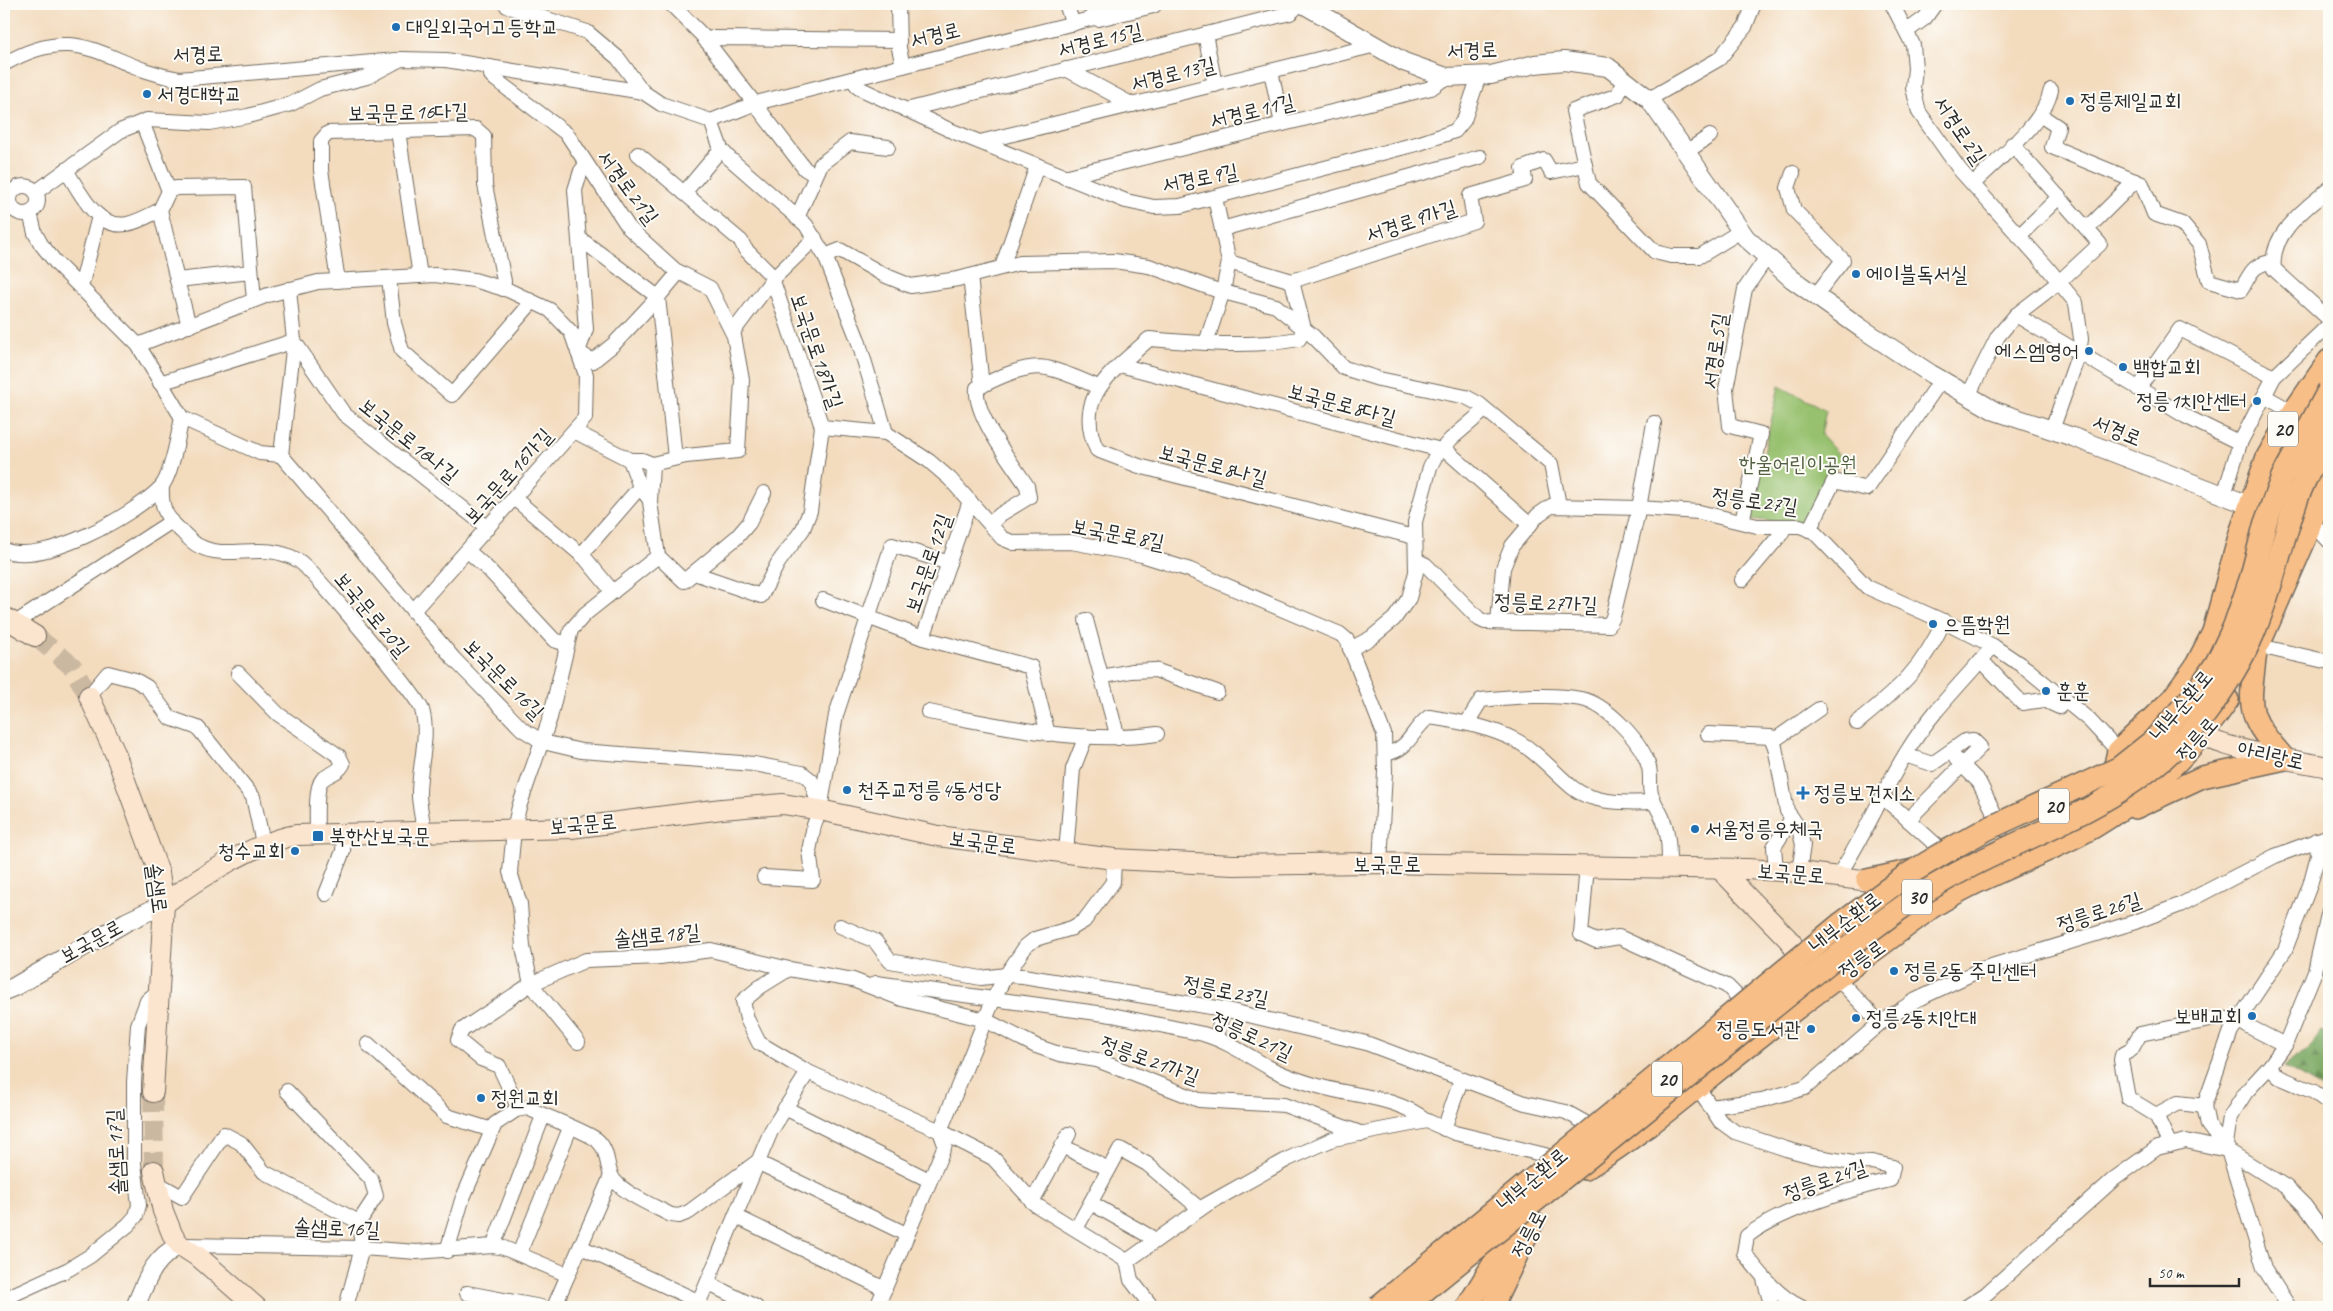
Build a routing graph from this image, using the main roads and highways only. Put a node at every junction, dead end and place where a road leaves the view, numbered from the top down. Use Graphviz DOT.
graph roads {
  1 [pos="2329,360"];
  2 [pos="2329,390"];
  3 [pos="2329,431"];
  4 [pos="2329,474"];
  5 [pos="10,620"];
  6 [pos="35,636"];
  7 [pos="2258,649"];
  8 [pos="89,696"];
  9 [pos="2172,699"];
  10 [pos="2202,736"];
  11 [pos="2285,759"];
  12 [pos="2329,767"];
  13 [pos="2112,778"];
  14 [pos="2093,827"];
  15 [pos="1925,867"];
  16 [pos="1719,868"];
  17 [pos="1867,880"];
  18 [pos="1904,883"];
  19 [pos="1956,892"];
  20 [pos="164,904"];
  21 [pos="1820,951"];
  22 [pos="1803,965"];
  23 [pos="1837,978"];
  24 [pos="1774,989"];
  25 [pos="153,1092"];
  26 [pos="1570,1169"];
  27 [pos="155,1177"];
  28 [pos="256,1307"];
  29 [pos="1378,1307"];
  30 [pos="1404,1307"];
  31 [pos="1467,1307"];
  32 [pos="1492,1307"];
  1 -- 9 [label="main road, 20"];
  2 -- 29 [label="highway, 내부순환로 / 30, bridge"];
  3 -- 30 [label="highway, 내부순환로 / 30, bridge"];
  4 -- 7 [label="main road, 정릉로 / 20"];
  5 -- 6 [label="main road"];
  7 -- 10 [label="main road, 정릉로 / 20"];
  7 -- 11 [label="main road"];
  8 -- 20 [label="main road, 솔샘로"];
  9 -- 10 [label="main road"];
  9 -- 13 [label="main road, 20"];
  10 -- 11 [label="main road, 아리랑로"];
  10 -- 14 [label="main road, 정릉로 / 20"];
  11 -- 12 [label="main road, 아리랑로"];
  11 -- 14 [label="main road"];
  13 -- 14 [label="main road"];
  13 -- 15 [label="main road, 정릉로 / 20"];
  14 -- 19 [label="main road, 정릉로 / 20"];
  15 -- 17 [label="main road"];
  15 -- 18 [label="main road, 정릉로 / 20"];
  16 -- 17 [label="main road, 보국문로"];
  16 -- 20 [label="main road, 보국문로"];
  16 -- 22 [label="main road"];
  17 -- 18 [label="main road, 보국문로"];
  18 -- 19 [label="main road, 보국문로"];
  18 -- 21 [label="main road, 정릉로 / 20"];
  19 -- 23 [label="main road, 정릉로 / 20"];
  20 -- 25 [label="main road, 솔샘로"];
  21 -- 22 [label="main road, 정릉로 / 20"];
  21 -- 23 [label="main road"];
  22 -- 24 [label="main road, 정릉로 / 20"];
  23 -- 26 [label="main road, 정릉로 / 20"];
  24 -- 26 [label="main road, 정릉로 / 20"];
  24 -- 26 [label="main road"];
  26 -- 31 [label="main road, 정릉로 / 20"];
  26 -- 32 [label="main road, 정릉로 / 20"];
  27 -- 28 [label="main road"];
}
